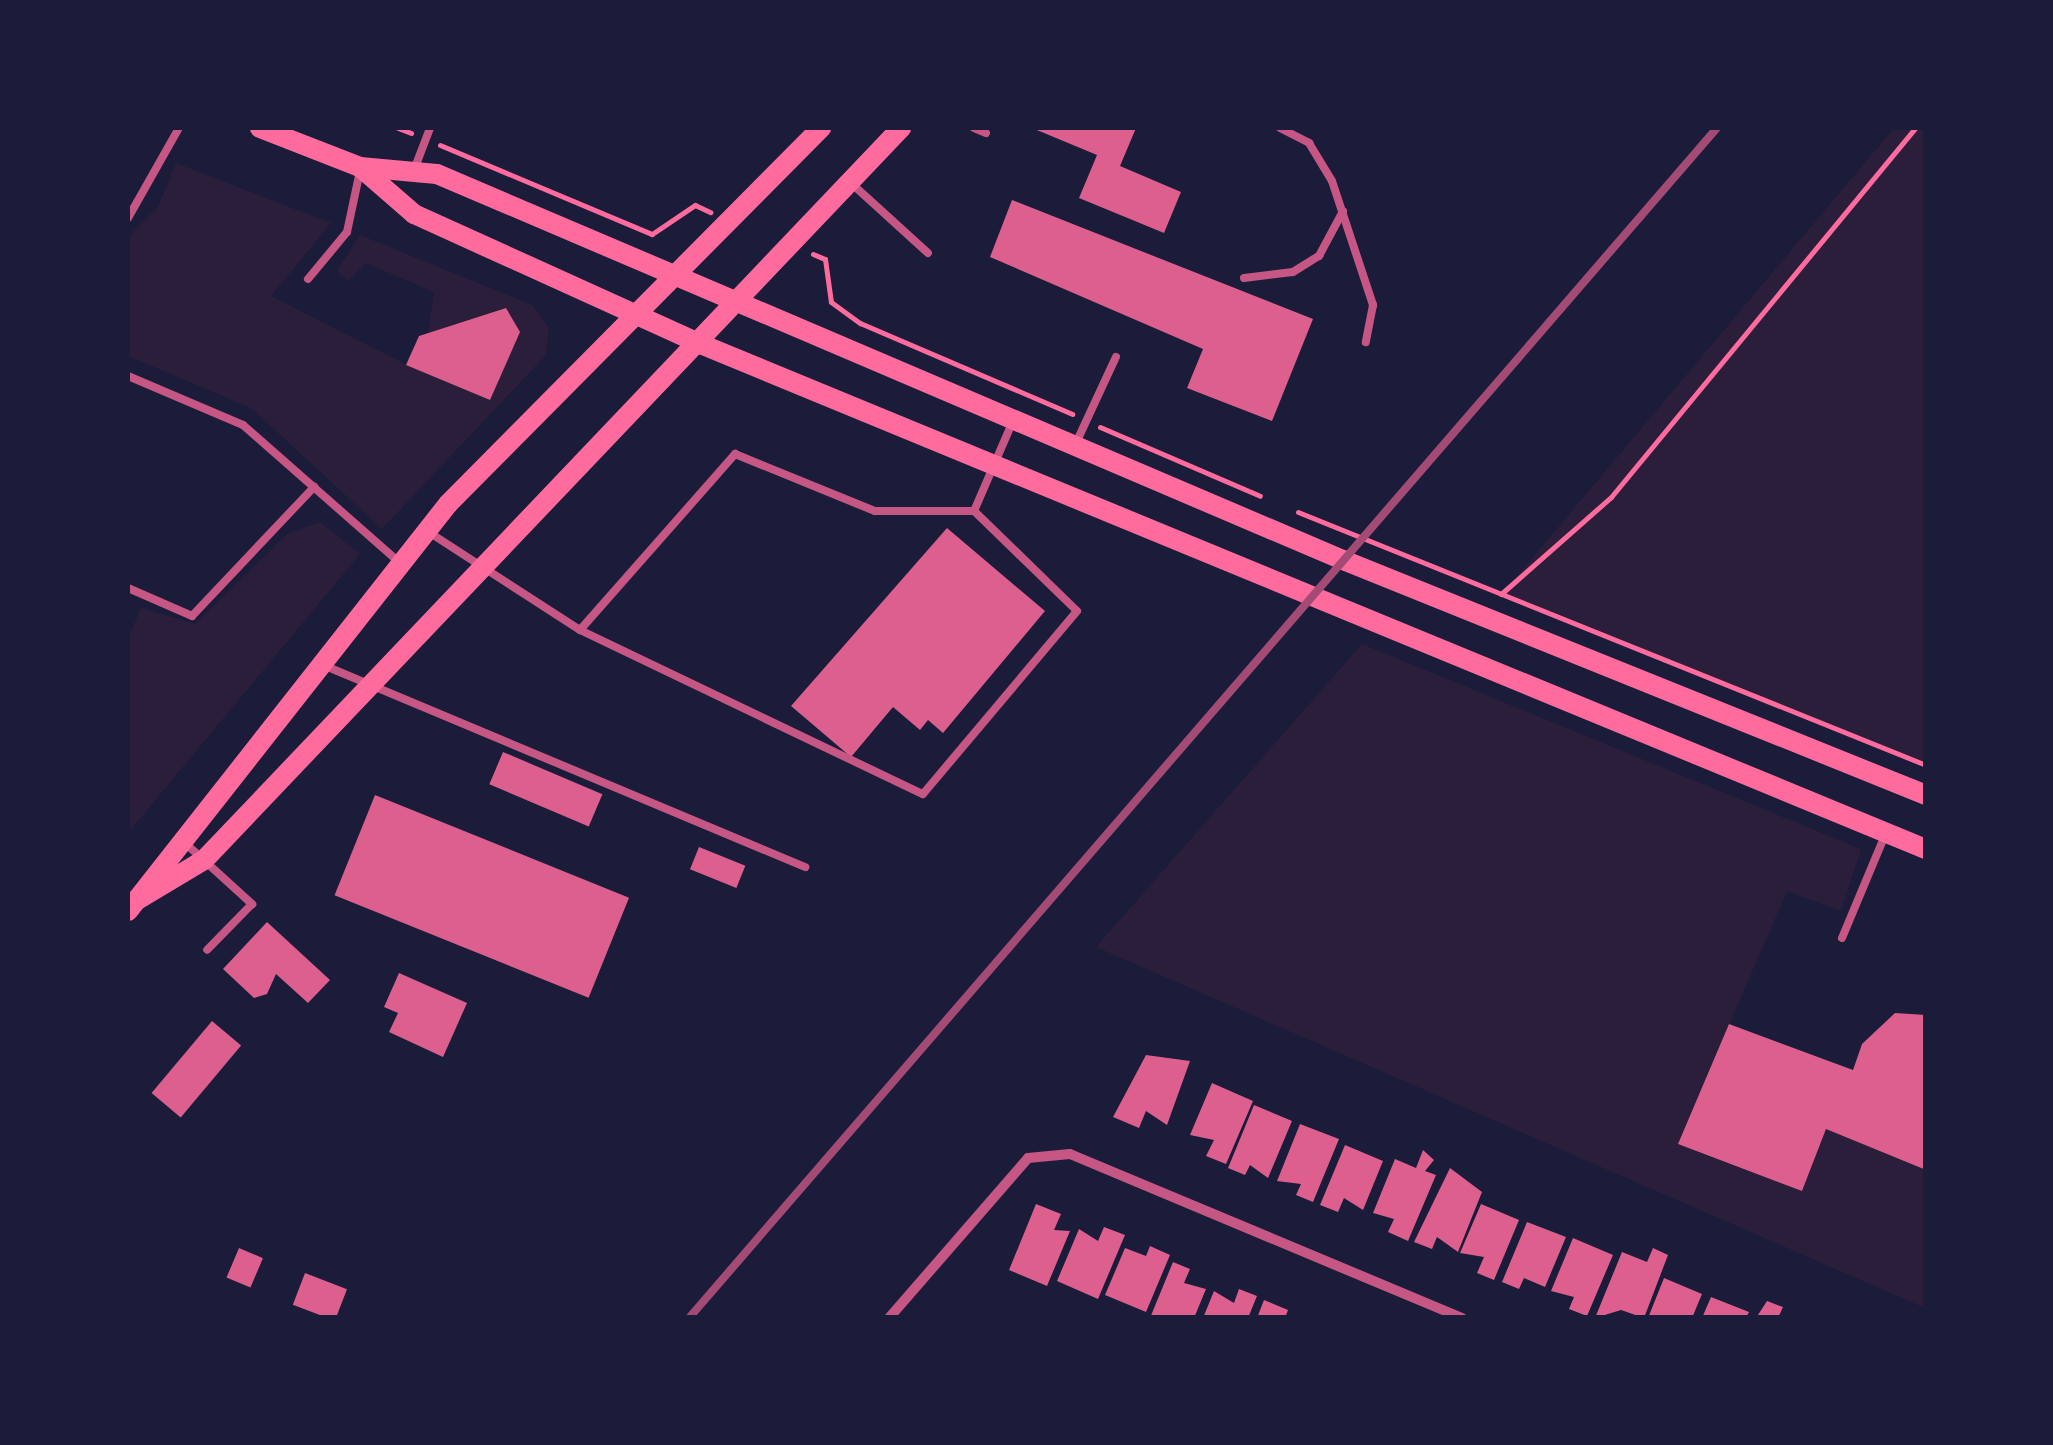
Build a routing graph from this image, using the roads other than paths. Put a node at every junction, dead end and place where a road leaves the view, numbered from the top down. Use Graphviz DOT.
graph roads {
  1 [pos="180,128"];
  2 [pos="260,128"];
  3 [pos="430,128"];
  4 [pos="821,128"];
  5 [pos="901,128"];
  6 [pos="974,128"];
  7 [pos="1280,128"];
  8 [pos="986,133"];
  9 [pos="360,167"];
  10 [pos="413,172"];
  11 [pos="850,183"];
  12 [pos="1343,211"];
  13 [pos="128,218"];
  14 [pos="928,253"];
  15 [pos="678,278"];
  16 [pos="1244,278"];
  17 [pos="308,279"];
  18 [pos="740,306"];
  19 [pos="634,312"];
  20 [pos="1366,342"];
  21 [pos="703,345"];
  22 [pos="1116,357"];
  23 [pos="128,376"];
  24 [pos="1012,421"];
  25 [pos="1074,447"];
  26 [pos="994,464"];
  27 [pos="314,487"];
  28 [pos="974,511"];
  29 [pos="426,530"];
  30 [pos="400,563"];
  31 [pos="486,569"];
  32 [pos="128,588"];
  33 [pos="580,630"];
  34 [pos="319,663"];
  35 [pos="372,686"];
  36 [pos="1926,795"];
  37 [pos="1886,834"];
  38 [pos="178,837"];
  39 [pos="1926,849"];
  40 [pos="204,860"];
  41 [pos="805,868"];
  42 [pos="131,902"];
  43 [pos="1842,938"];
  44 [pos="207,950"];
  45 [pos="889,1318"];
  46 [pos="1462,1318"];
  1 -- 13 [label="lane"];
  2 -- 9 [label="main road"];
  3 -- 10 [label="lane"];
  4 -- 15 [label="main road"];
  5 -- 11 [label="main road"];
  6 -- 8 [label="lane"];
  7 -- 12 [label="lane"];
  9 -- 10 [label="main road"];
  9 -- 17 [label="lane"];
  9 -- 19 [label="main road"];
  10 -- 15 [label="main road"];
  11 -- 14 [label="lane"];
  11 -- 18 [label="main road"];
  12 -- 16 [label="lane"];
  12 -- 20 [label="lane"];
  15 -- 18 [label="main road"];
  15 -- 19 [label="main road"];
  18 -- 21 [label="main road"];
  18 -- 24 [label="main road"];
  19 -- 21 [label="main road"];
  19 -- 29 [label="main road"];
  21 -- 26 [label="main road"];
  21 -- 31 [label="main road"];
  22 -- 25 [label="lane"];
  23 -- 27 [label="lane"];
  24 -- 25 [label="main road"];
  24 -- 26 [label="lane"];
  25 -- 36 [label="main road"];
  26 -- 28 [label="lane"];
  26 -- 37 [label="main road"];
  27 -- 30 [label="lane"];
  27 -- 32 [label="lane"];
  28 -- 33 [label="lane"];
  28 -- 33 [label="lane"];
  29 -- 30 [label="main road"];
  29 -- 31 [label="lane"];
  30 -- 34 [label="main road"];
  31 -- 33 [label="lane"];
  31 -- 35 [label="main road"];
  34 -- 35 [label="lane"];
  34 -- 38 [label="main road"];
  35 -- 40 [label="main road"];
  35 -- 41 [label="lane"];
  37 -- 39 [label="main road"];
  37 -- 43 [label="lane"];
  38 -- 40 [label="lane"];
  38 -- 42 [label="main road"];
  40 -- 42 [label="main road"];
  40 -- 44 [label="lane"];
  45 -- 46 [label="street"];
}
